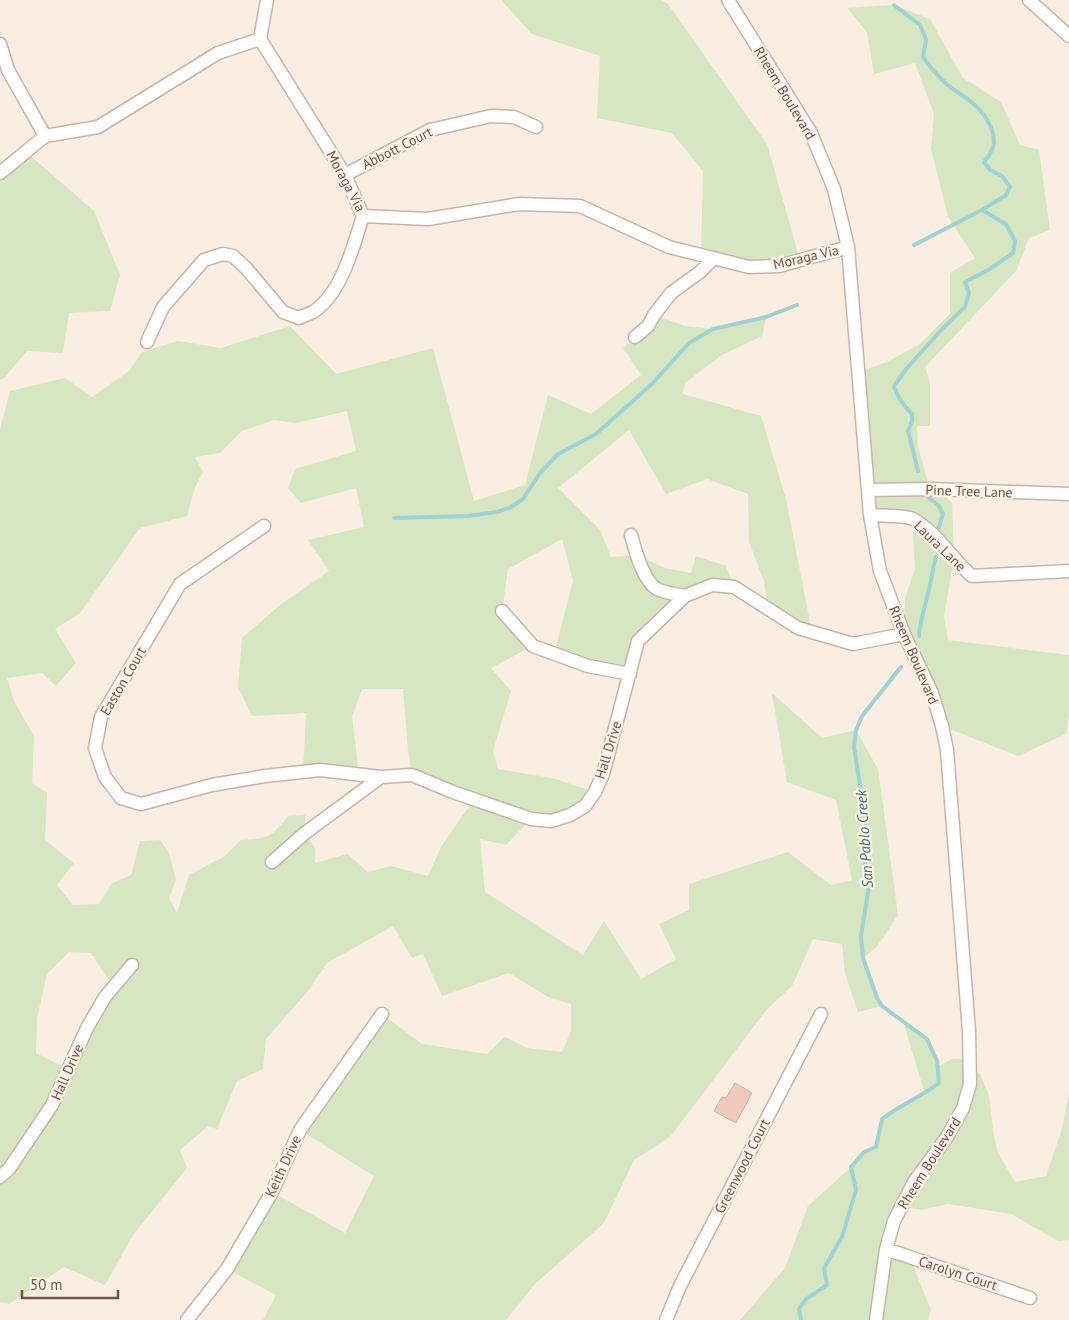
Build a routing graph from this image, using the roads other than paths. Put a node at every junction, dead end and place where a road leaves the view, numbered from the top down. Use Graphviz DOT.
graph roads {
  1 [pos="267,0"];
  2 [pos="728,0"];
  3 [pos="1029,0"];
  4 [pos="1069,36"];
  5 [pos="260,39"];
  6 [pos="0,44"];
  7 [pos="536,127"];
  8 [pos="45,136"];
  9 [pos="0,173"];
  10 [pos="346,174"];
  11 [pos="363,216"];
  12 [pos="848,247"];
  13 [pos="714,258"];
  14 [pos="635,337"];
  15 [pos="147,342"];
  16 [pos="868,490"];
  17 [pos="1069,494"];
  18 [pos="870,515"];
  19 [pos="264,526"];
  20 [pos="632,535"];
  21 [pos="1069,571"];
  22 [pos="685,596"];
  23 [pos="502,611"];
  24 [pos="904,634"];
  25 [pos="630,674"];
  26 [pos="381,777"];
  27 [pos="272,862"];
  28 [pos="132,965"];
  29 [pos="382,1014"];
  30 [pos="821,1014"];
  31 [pos="0,1177"];
  32 [pos="886,1250"];
  33 [pos="1030,1298"];
  34 [pos="186,1320"];
  35 [pos="666,1320"];
  36 [pos="876,1320"];
  1 -- 5 [label="street"];
  2 -- 12 [label="street, Rheem Boulevard"];
  3 -- 4 [label="street"];
  5 -- 8 [label="street"];
  5 -- 10 [label="street, Moraga Via"];
  6 -- 8 [label="street"];
  7 -- 10 [label="street, Abbott Court"];
  8 -- 9 [label="street"];
  10 -- 11 [label="street, Moraga Via"];
  11 -- 13 [label="street, Moraga Via"];
  11 -- 15 [label="street"];
  12 -- 13 [label="street, Moraga Via"];
  12 -- 16 [label="street, Rheem Boulevard"];
  13 -- 14 [label="street"];
  16 -- 17 [label="street, Pine Tree Lane"];
  16 -- 18 [label="street, Rheem Boulevard"];
  18 -- 21 [label="street, Laura Lane"];
  18 -- 24 [label="street, Rheem Boulevard"];
  19 -- 26 [label="street, Easton Court"];
  20 -- 22 [label="street"];
  22 -- 24 [label="street, Hall Drive"];
  22 -- 25 [label="street, Hall Drive"];
  23 -- 25 [label="street"];
  24 -- 32 [label="street, Rheem Boulevard"];
  25 -- 26 [label="street, Hall Drive"];
  26 -- 27 [label="street"];
  28 -- 31 [label="street, Hall Drive"];
  29 -- 34 [label="street, Keith Drive"];
  30 -- 35 [label="street, Greenwood Court"];
  32 -- 33 [label="street, Carolyn Court"];
  32 -- 36 [label="street, Rheem Boulevard"];
}
